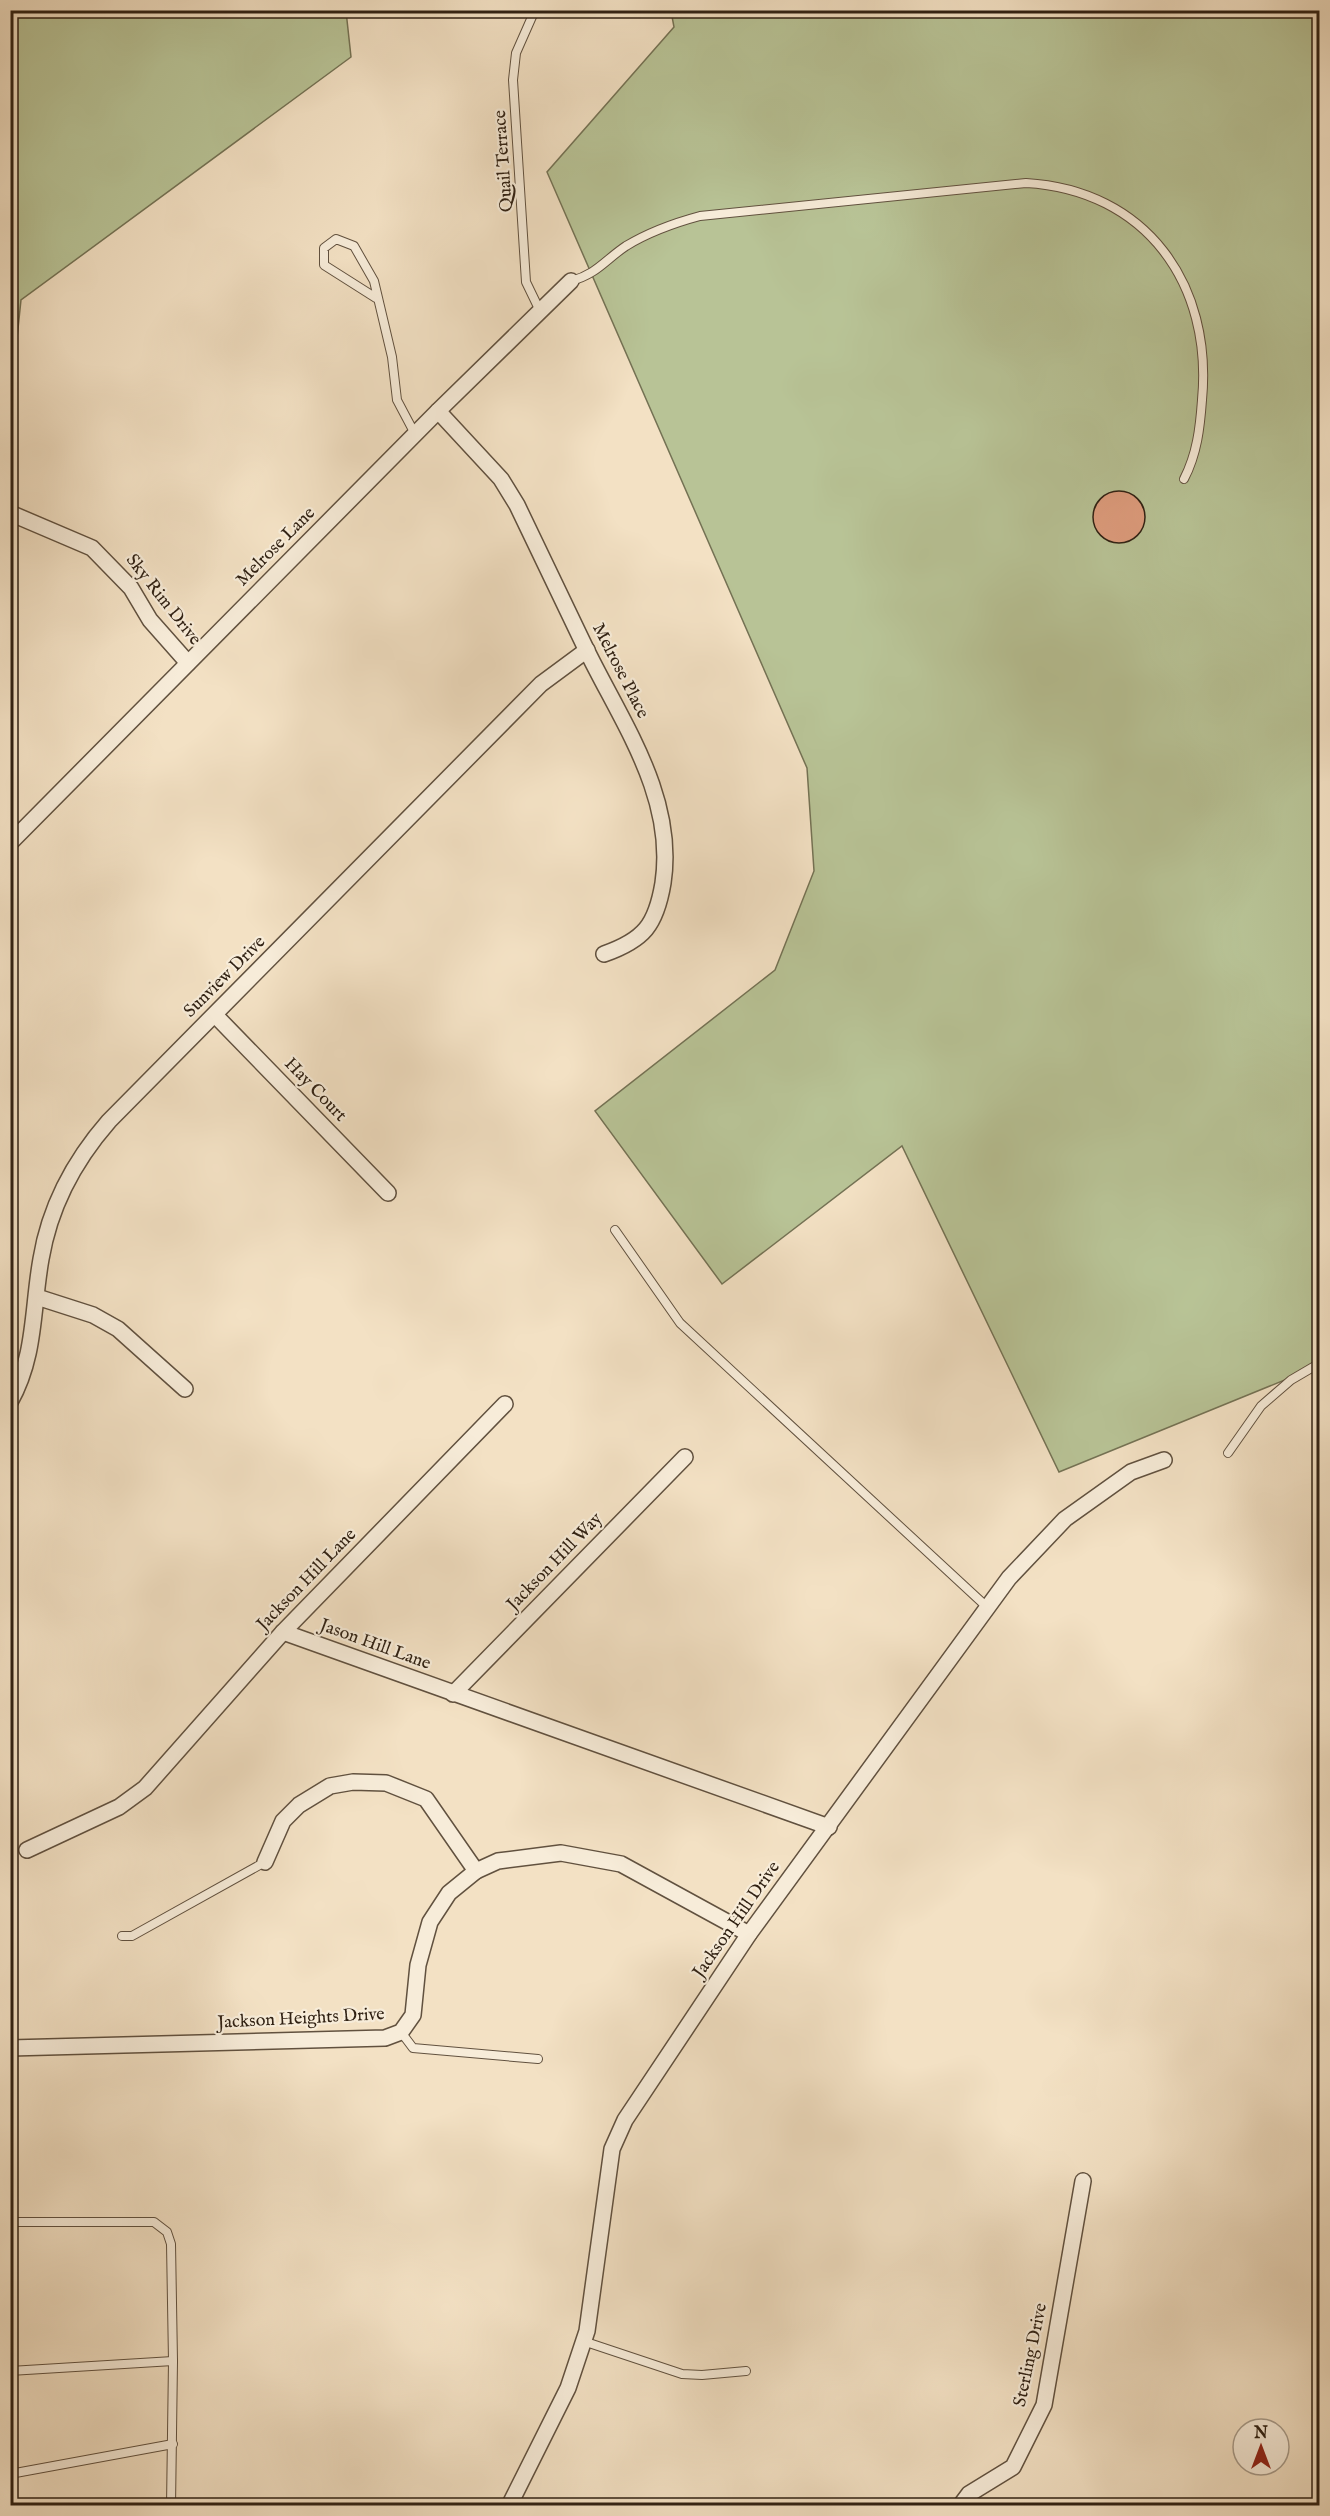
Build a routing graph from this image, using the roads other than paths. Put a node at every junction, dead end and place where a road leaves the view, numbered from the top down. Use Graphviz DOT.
graph roads {
  1 [pos="536,10"];
  2 [pos="571,281"];
  3 [pos="376,298"];
  4 [pos="540,311"];
  5 [pos="438,411"];
  6 [pos="415,434"];
  7 [pos="1184,479"];
  8 [pos="10,513"];
  9 [pos="587,650"];
  10 [pos="189,663"];
  11 [pos="10,843"];
  12 [pos="604,954"];
  13 [pos="215,1015"];
  14 [pos="388,1193"];
  15 [pos="615,1230"];
  16 [pos="37,1297"];
  17 [pos="1320,1364"];
  18 [pos="185,1389"];
  19 [pos="10,1402"];
  20 [pos="505,1404"];
  21 [pos="1228,1454"];
  22 [pos="685,1457"];
  23 [pos="1164,1460"];
  24 [pos="988,1608"];
  25 [pos="283,1632"];
  26 [pos="453,1694"];
  27 [pos="829,1827"];
  28 [pos="27,1850"];
  29 [pos="266,1862"];
  30 [pos="476,1871"];
  31 [pos="749,1934"];
  32 [pos="122,1936"];
  33 [pos="401,2032"];
  34 [pos="10,2048"];
  35 [pos="538,2059"];
  36 [pos="1083,2181"];
  37 [pos="10,2222"];
  38 [pos="583,2341"];
  39 [pos="173,2361"];
  40 [pos="10,2371"];
  41 [pos="746,2371"];
  42 [pos="173,2444"];
  43 [pos="10,2474"];
  44 [pos="171,2505"];
  45 [pos="509,2505"];
  46 [pos="960,2505"];
  1 -- 4 [label="lane, Quail Terrace"];
  2 -- 4 [label="street, Melrose Lane"];
  2 -- 7 [label="lane"];
  3 -- 3 [label="lane"];
  3 -- 6 [label="lane"];
  4 -- 5 [label="street, Melrose Lane"];
  5 -- 6 [label="street, Melrose Lane"];
  5 -- 9 [label="street, Melrose Place"];
  6 -- 10 [label="street, Melrose Lane"];
  8 -- 10 [label="street, Sky Rim Drive"];
  9 -- 12 [label="street, Melrose Place"];
  9 -- 13 [label="street, Sunview Drive"];
  10 -- 11 [label="street, Melrose Lane"];
  13 -- 14 [label="street, Hay Court"];
  13 -- 16 [label="street, Sunview Drive"];
  15 -- 24 [label="lane"];
  16 -- 18 [label="street"];
  16 -- 19 [label="street, Sunview Drive"];
  17 -- 21 [label="lane"];
  20 -- 25 [label="street, Jackson Hill Lane"];
  22 -- 26 [label="street, Jackson Hill Way"];
  23 -- 24 [label="street, Jackson Hill Drive"];
  24 -- 27 [label="street, Jackson Hill Drive"];
  25 -- 26 [label="street, Jason Hill Lane"];
  25 -- 28 [label="street, Jackson Hill Lane"];
  26 -- 27 [label="street"];
  27 -- 31 [label="street, Jackson Hill Drive"];
  29 -- 30 [label="street"];
  29 -- 32 [label="lane"];
  30 -- 31 [label="street, Jackson Heights Drive"];
  30 -- 33 [label="street, Jackson Heights Drive"];
  31 -- 38 [label="street, Jackson Hill Drive"];
  33 -- 34 [label="street, Jackson Heights Drive"];
  33 -- 35 [label="lane"];
  36 -- 46 [label="street, Sterling Drive"];
  37 -- 39 [label="lane"];
  38 -- 41 [label="lane"];
  38 -- 45 [label="street, Jackson Hill Drive"];
  39 -- 40 [label="lane"];
  39 -- 42 [label="lane"];
  42 -- 43 [label="lane"];
  42 -- 44 [label="lane"];
}
